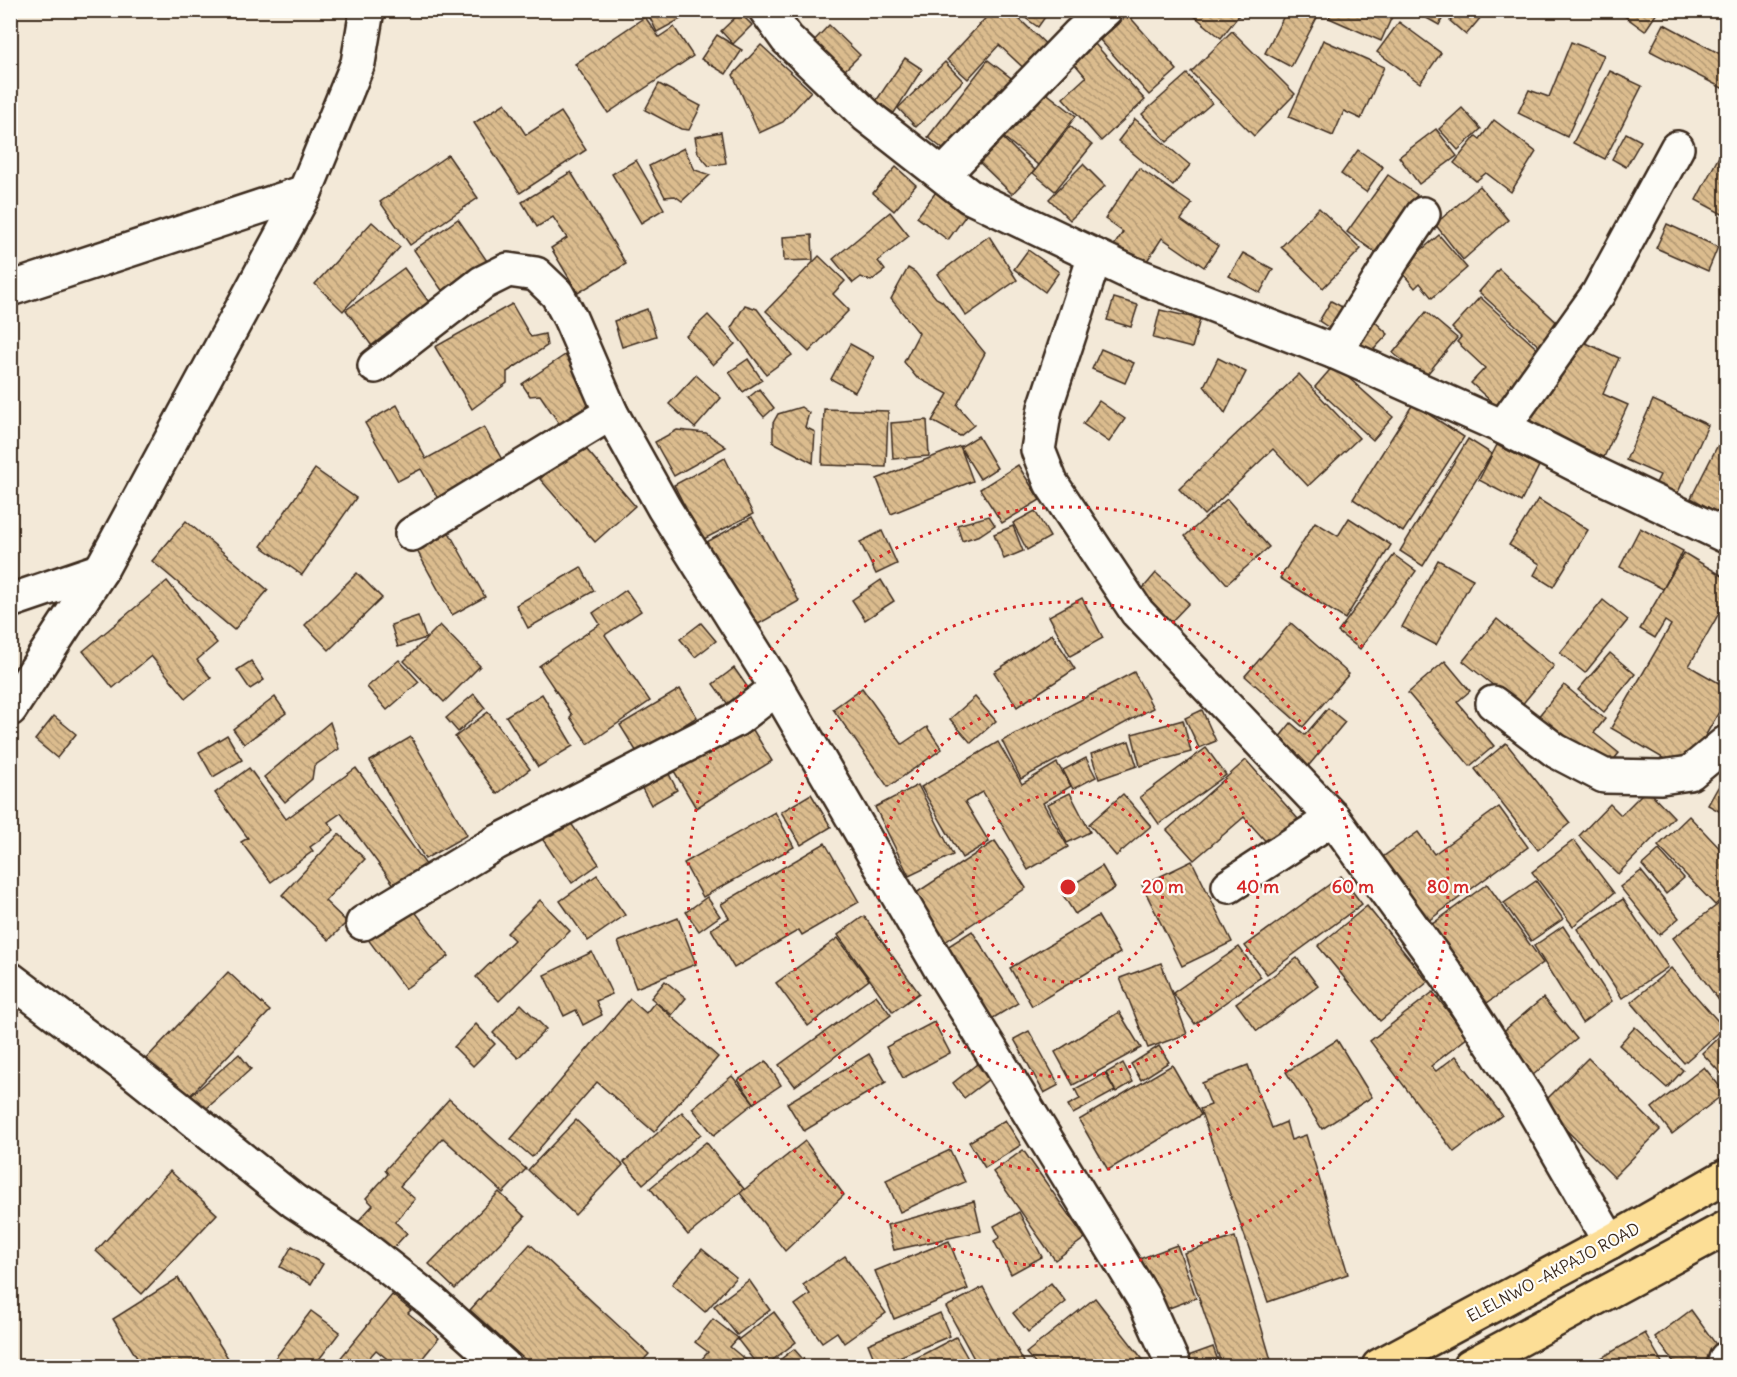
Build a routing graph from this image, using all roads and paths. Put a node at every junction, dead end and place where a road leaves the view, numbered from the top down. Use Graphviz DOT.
graph roads {
  1 [pos="367,10"];
  2 [pos="766,10"];
  3 [pos="1105,10"];
  4 [pos="1677,148"];
  5 [pos="943,175"];
  6 [pos="305,192"];
  7 [pos="1424,214"];
  8 [pos="1095,256"];
  9 [pos="10,290"];
  10 [pos="1335,352"];
  11 [pos="375,366"];
  12 [pos="611,413"];
  13 [pos="1503,427"];
  14 [pos="412,534"];
  15 [pos="1726,536"];
  16 [pos="101,570"];
  17 [pos="10,601"];
  18 [pos="777,688"];
  19 [pos="1493,703"];
  20 [pos="10,709"];
  21 [pos="1726,744"];
  22 [pos="1332,818"];
  23 [pos="1229,885"];
  24 [pos="363,923"];
  25 [pos="10,979"];
  26 [pos="1726,1176"];
  27 [pos="1726,1228"];
  28 [pos="1610,1242"];
  29 [pos="1726,1359"];
  30 [pos="504,1366"];
  31 [pos="1174,1366"];
  32 [pos="1379,1366"];
  33 [pos="1470,1366"];
  34 [pos="1724,1366"];
  1 -- 6 [label="street"];
  2 -- 5 [label="street"];
  3 -- 5 [label="street"];
  4 -- 13 [label="street"];
  5 -- 8 [label="street"];
  6 -- 9 [label="street"];
  6 -- 16 [label="street"];
  7 -- 10 [label="street"];
  8 -- 10 [label="street"];
  8 -- 22 [label="street"];
  10 -- 13 [label="street"];
  11 -- 12 [label="street"];
  12 -- 14 [label="street"];
  12 -- 18 [label="street"];
  13 -- 15 [label="street"];
  16 -- 17 [label="street"];
  16 -- 20 [label="street"];
  18 -- 24 [label="street"];
  18 -- 31 [label="street"];
  19 -- 21 [label="street"];
  22 -- 23 [label="street"];
  22 -- 28 [label="street"];
  25 -- 30 [label="street"];
  26 -- 28 [label="main road, ELELNWO -AKPAJO ROAD"];
  27 -- 33 [label="main road"];
  28 -- 32 [label="main road, ELELNWO -AKPAJO ROAD"];
  29 -- 34 [label="street"];
}
